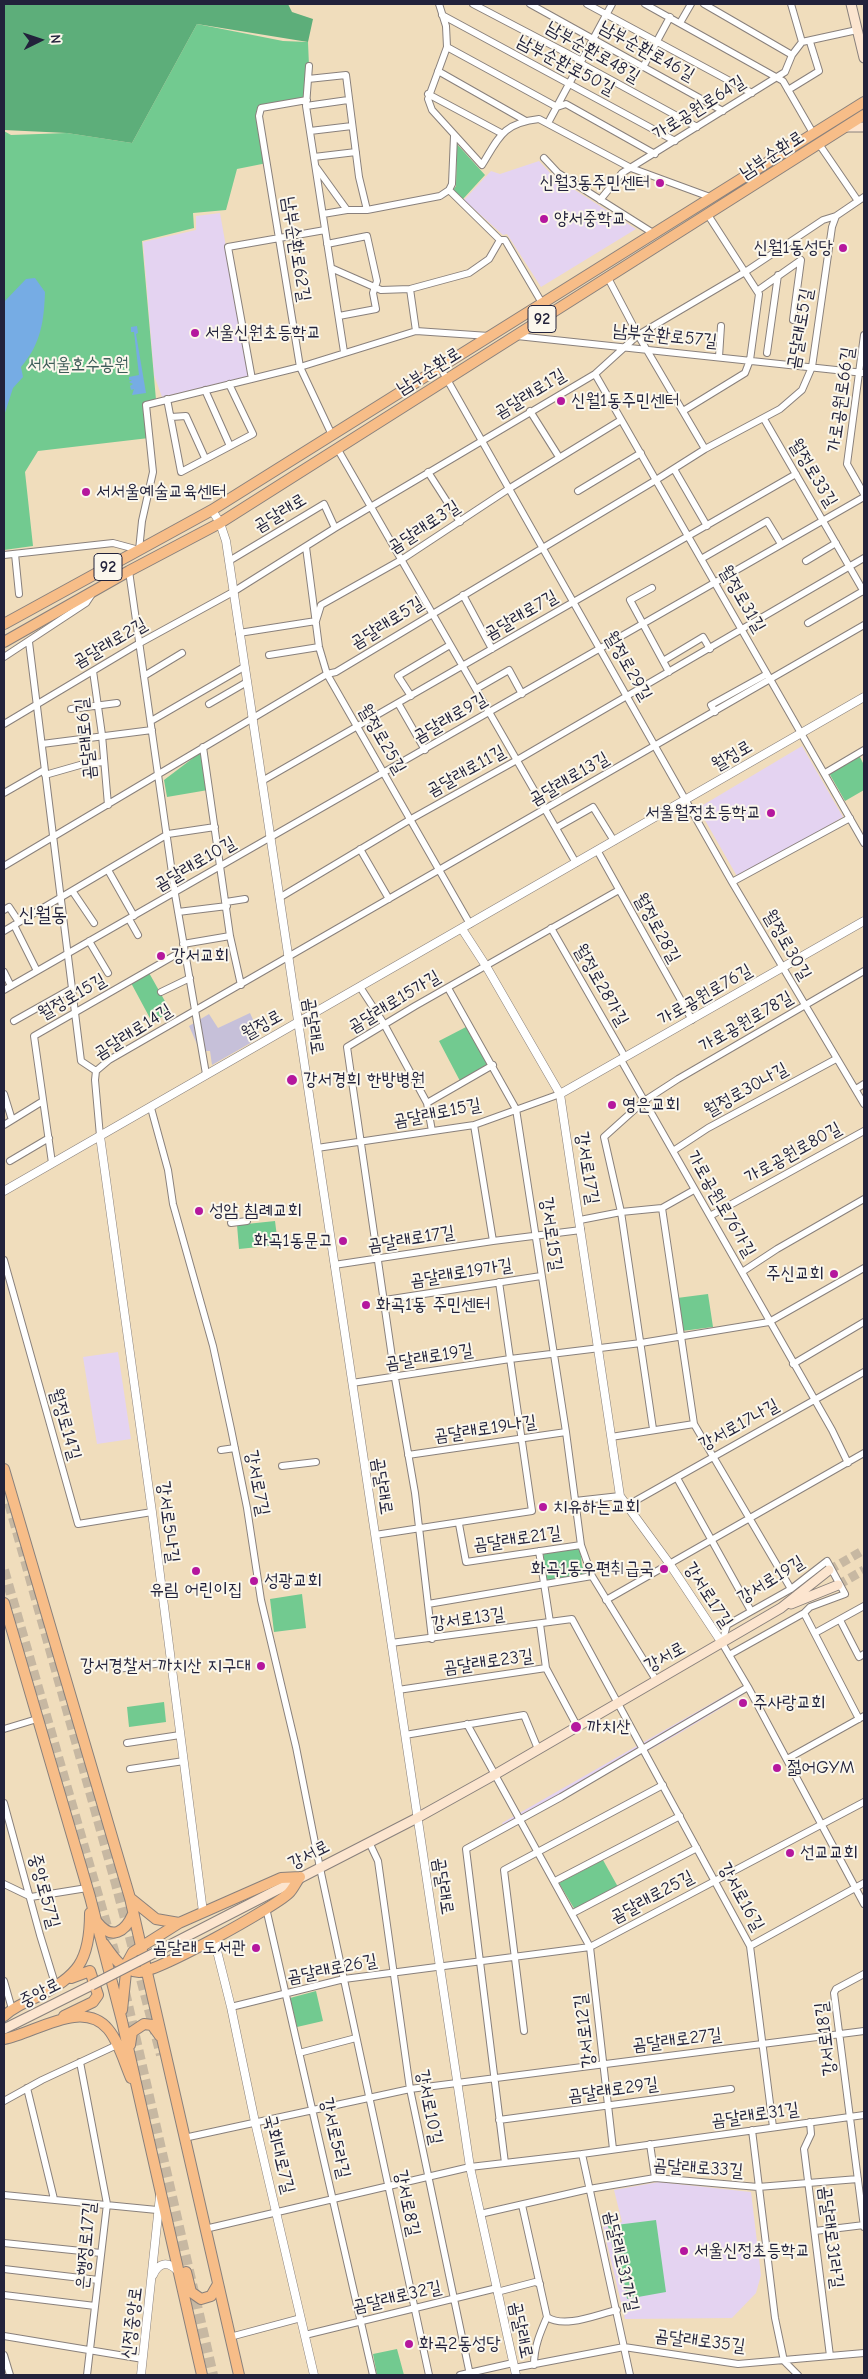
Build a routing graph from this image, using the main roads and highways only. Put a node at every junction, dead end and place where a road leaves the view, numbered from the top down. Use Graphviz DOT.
graph roads {
  1 [pos="851,4"];
  2 [pos="864,58"];
  3 [pos="864,102"];
  4 [pos="864,115"];
  5 [pos="846,127"];
  6 [pos="864,127"];
  7 [pos="170,533"];
  8 [pos="149,560"];
  9 [pos="4,624"];
  10 [pos="4,644"];
  11 [pos="4,1469"];
  12 [pos="829,1570"];
  13 [pos="838,1585"];
  14 [pos="4,1604"];
  15 [pos="781,1608"];
  16 [pos="300,1877"];
  17 [pos="88,1893"];
  18 [pos="130,1898"];
  19 [pos="133,1914"];
  20 [pos="96,1922"];
  21 [pos="179,1924"];
  22 [pos="159,1936"];
  23 [pos="101,1939"];
  24 [pos="140,1947"];
  25 [pos="169,1962"];
  26 [pos="126,1968"];
  27 [pos="150,1970"];
  28 [pos="59,1985"];
  29 [pos="92,1985"];
  30 [pos="4,2016"];
  31 [pos="63,2017"];
  32 [pos="122,2021"];
  33 [pos="4,2029"];
  34 [pos="4,2040"];
  35 [pos="164,2041"];
  36 [pos="129,2052"];
  37 [pos="140,2094"];
  38 [pos="173,2245"];
  39 [pos="218,2284"];
  40 [pos="202,2375"];
  41 [pos="239,2375"];
  1 -- 2 [label="main road"];
  3 -- 7 [label="main road, 남부순환로 / 92"];
  4 -- 5 [label="main road, 남부순환로 / 92"];
  5 -- 6 [label="main road"];
  5 -- 8 [label="main road, 남부순환로 / 92"];
  7 -- 8 [label="main road"];
  7 -- 9 [label="main road, 남부순환로 / 92"];
  8 -- 10 [label="main road, 남부순환로 / 92"];
  11 -- 18 [label="main road"];
  12 -- 15 [label="main road, 강서로"];
  13 -- 15 [label="main road, 강서로"];
  14 -- 17 [label="main road"];
  15 -- 16 [label="main road, 강서로"];
  16 -- 21 [label="main road"];
  16 -- 25 [label="main road"];
  16 -- 29 [label="main road, 강서로, bridge"];
  17 -- 20 [label="main road"];
  17 -- 28 [label="main road"];
  18 -- 19 [label="main road"];
  18 -- 21 [label="main road"];
  19 -- 20 [label="main road"];
  19 -- 24 [label="main road"];
  20 -- 23 [label="main road"];
  21 -- 22 [label="main road"];
  22 -- 24 [label="main road"];
  22 -- 25 [label="main road"];
  23 -- 26 [label="main road"];
  23 -- 32 [label="main road"];
  24 -- 26 [label="main road"];
  24 -- 27 [label="main road"];
  25 -- 27 [label="main road"];
  26 -- 27 [label="main road"];
  26 -- 32 [label="main road"];
  27 -- 35 [label="main road"];
  28 -- 30 [label="main road"];
  28 -- 31 [label="main road"];
  29 -- 33 [label="main road, 중앙로"];
  31 -- 34 [label="main road"];
  31 -- 37 [label="main road"];
  32 -- 36 [label="main road"];
  35 -- 36 [label="main road"];
  35 -- 39 [label="main road"];
  36 -- 37 [label="main road"];
  37 -- 38 [label="main road"];
  38 -- 39 [label="main road"];
  38 -- 40 [label="main road"];
  39 -- 41 [label="main road"];
}
